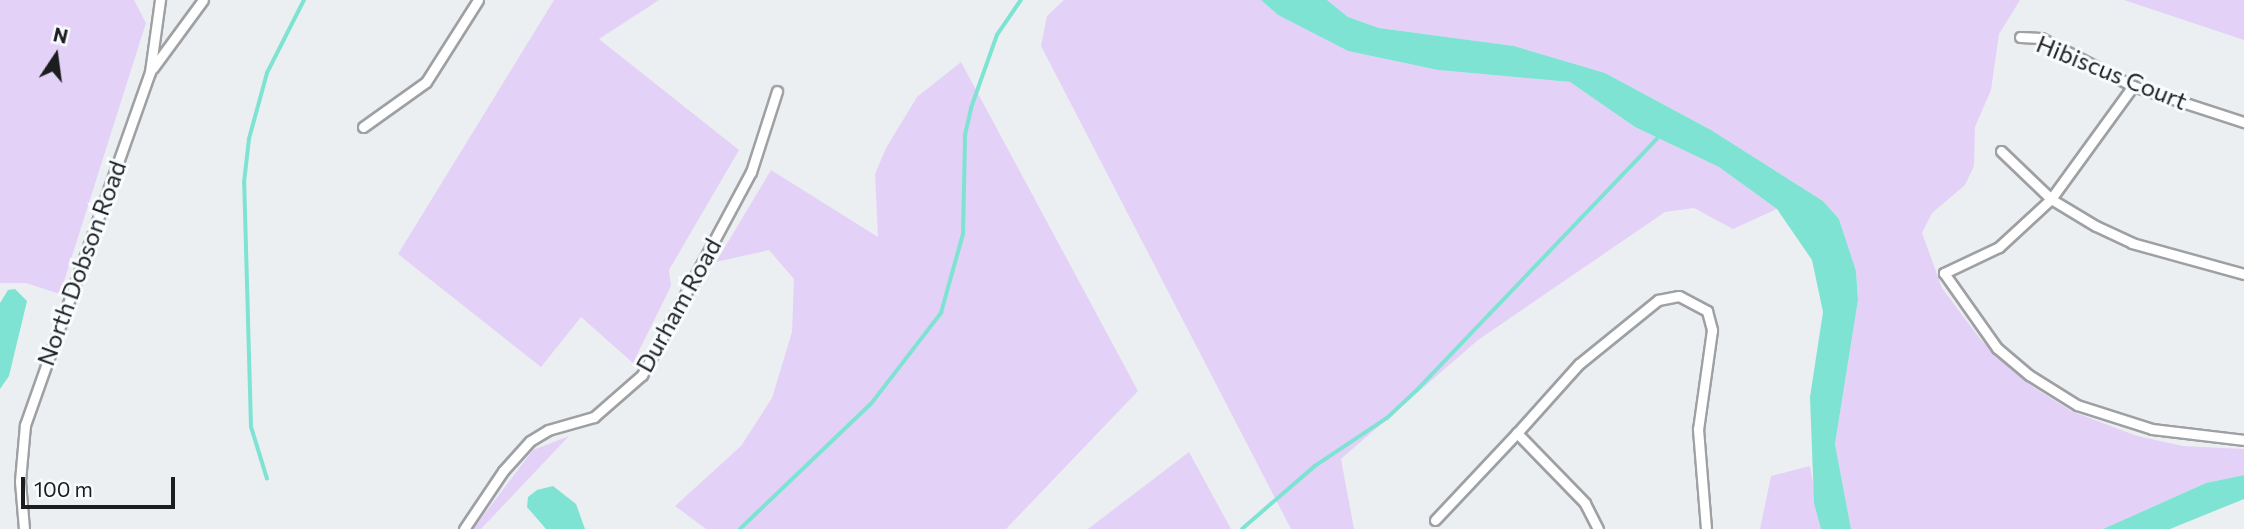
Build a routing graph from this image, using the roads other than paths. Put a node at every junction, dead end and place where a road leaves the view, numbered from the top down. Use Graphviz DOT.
graph roads {
  1 [pos="160,0"];
  2 [pos="204,0"];
  3 [pos="478,0"];
  4 [pos="2020,37"];
  5 [pos="150,72"];
  6 [pos="2133,86"];
  7 [pos="777,91"];
  8 [pos="2244,122"];
  9 [pos="363,127"];
  10 [pos="2001,151"];
  11 [pos="2051,199"];
  12 [pos="2244,274"];
  13 [pos="1517,433"];
  14 [pos="2244,440"];
  15 [pos="1435,520"];
  16 [pos="24,529"];
  17 [pos="464,529"];
  18 [pos="1598,529"];
  19 [pos="1706,529"];
  1 -- 5 [label="street, North Dobson Road"];
  2 -- 5 [label="street"];
  3 -- 9 [label="street"];
  4 -- 6 [label="street, Hibiscus Court"];
  5 -- 16 [label="street, North Dobson Road"];
  6 -- 8 [label="street, Hibiscus Court"];
  6 -- 11 [label="street"];
  7 -- 17 [label="street, Durham Road"];
  10 -- 11 [label="street"];
  11 -- 12 [label="street"];
  11 -- 14 [label="street"];
  13 -- 15 [label="street"];
  13 -- 18 [label="street"];
  13 -- 19 [label="street"];
}
